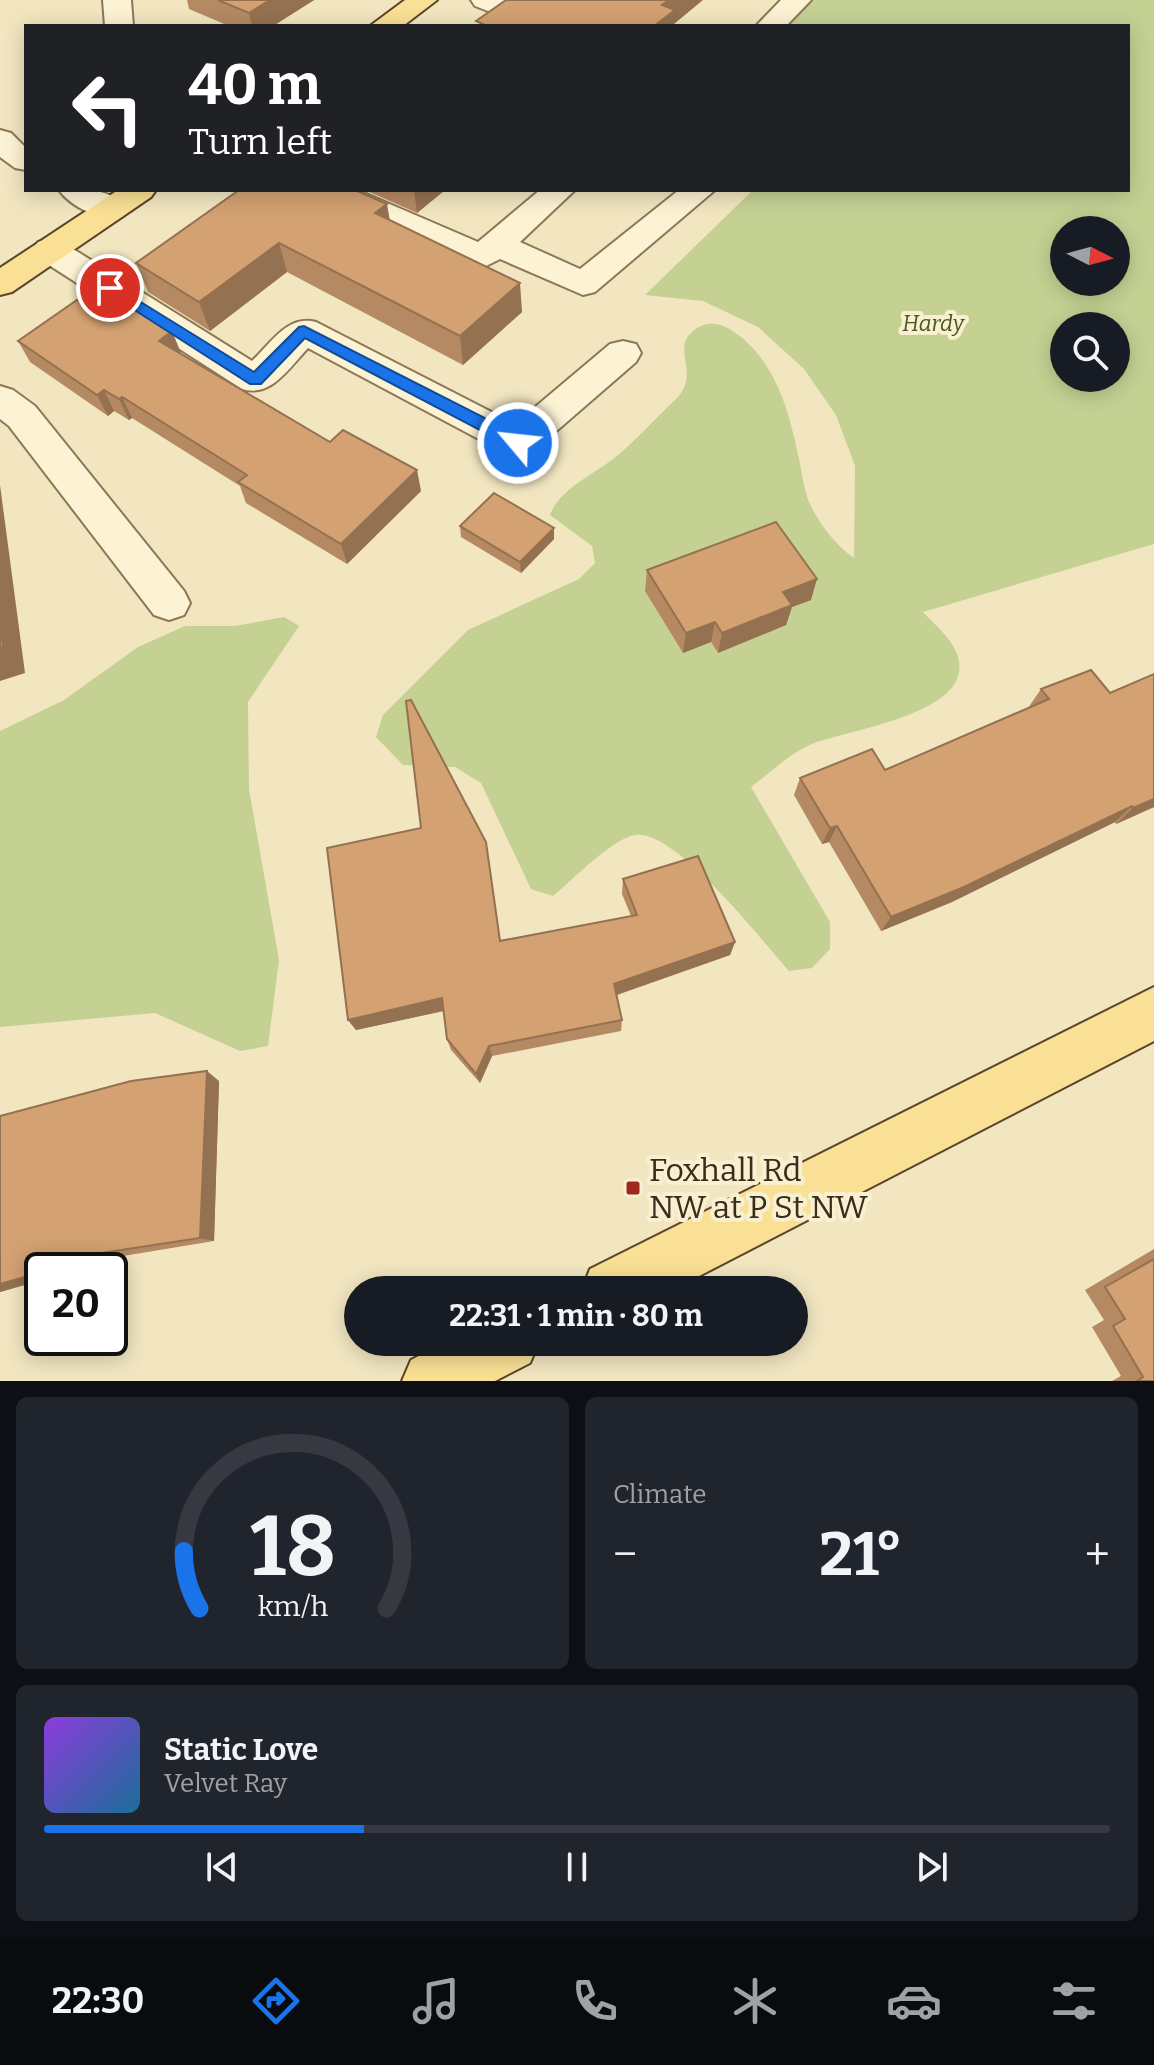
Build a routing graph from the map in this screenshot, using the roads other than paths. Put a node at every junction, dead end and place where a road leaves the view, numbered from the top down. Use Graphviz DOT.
graph roads {
  1 [pos="117,0"];
  2 [pos="423,0"];
  3 [pos="485,0"];
  4 [pos="797,0"];
  5 [pos="119,24"];
  6 [pos="387,24"];
  7 [pos="547,24"];
  8 [pos="772,24"];
  9 [pos="0,139"];
  10 [pos="24,160"];
  11 [pos="79,192"];
  12 [pos="137,192"];
  13 [pos="335,192"];
  14 [pos="557,192"];
  15 [pos="697,192"];
  16 [pos="111,210"];
  17 [pos="496,244"];
  18 [pos="50,250"];
  19 [pos="0,284"];
  20 [pos="623,353"];
  21 [pos="0,399"];
  22 [pos="169,603"];
  23 [pos="1154,1013"];
  24 [pos="638,1276"];
  25 [pos="481,1356"];
  26 [pos="432,1381"];
  1 -- 5 [label="street"];
  2 -- 6 [label="main road"];
  3 -- 7 [label="street"];
  4 -- 8 [label="street"];
  9 -- 10 [label="street"];
  11 -- 16 [label="street"];
  12 -- 16 [label="main road"];
  13 -- 17 [label="street"];
  14 -- 17 [label="street"];
  15 -- 17 [label="street"];
  16 -- 18 [label="main road"];
  18 -- 19 [label="main road"];
  18 -- 20 [label="street"];
  21 -- 22 [label="street"];
  23 -- 24 [label="main road"];
  25 -- 26 [label="main road"];
}
